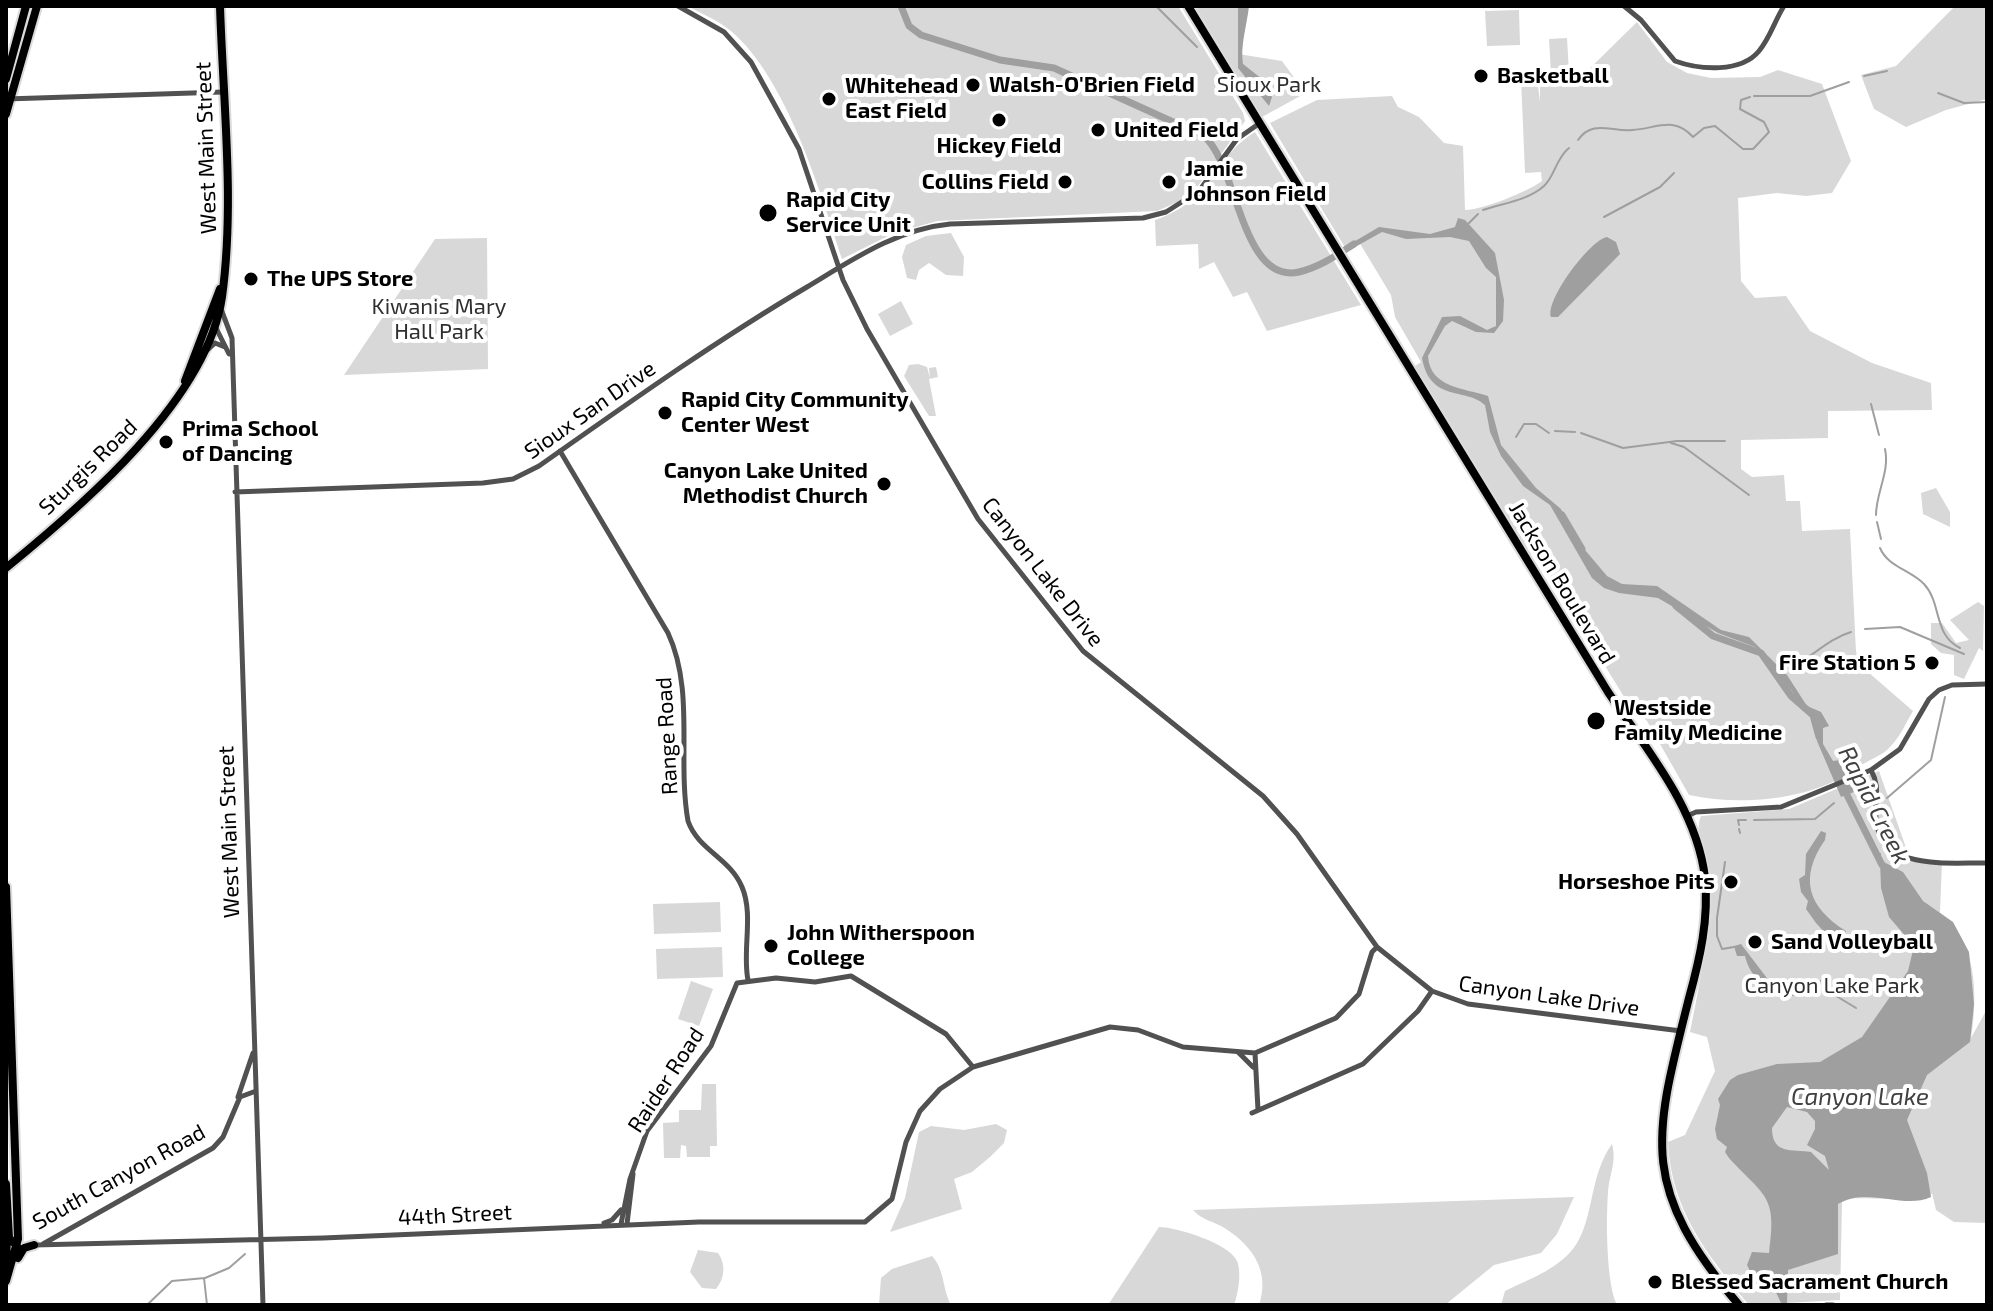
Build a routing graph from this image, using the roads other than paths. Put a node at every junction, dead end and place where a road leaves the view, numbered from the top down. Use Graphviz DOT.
graph roads {
  1 [pos="26,6"];
  2 [pos="37,6"];
  3 [pos="220,6"];
  4 [pos="678,6"];
  5 [pos="1188,6"];
  6 [pos="1624,6"];
  7 [pos="1784,6"];
  8 [pos="20,29"];
  9 [pos="6,79"];
  10 [pos="223,92"];
  11 [pos="8,99"];
  12 [pos="6,114"];
  13 [pos="1260,123"];
  14 [pos="838,268"];
  15 [pos="220,294"];
  16 [pos="210,326"];
  17 [pos="231,334"];
  18 [pos="229,354"];
  19 [pos="202,357"];
  20 [pos="185,382"];
  21 [pos="560,451"];
  22 [pos="235,492"];
  23 [pos="20,557"];
  24 [pos="6,559"];
  25 [pos="6,568"];
  26 [pos="1987,684"];
  27 [pos="1871,770"];
  28 [pos="1686,816"];
  29 [pos="1987,863"];
  30 [pos="6,887"];
  31 [pos="1377,947"];
  32 [pos="748,980"];
  33 [pos="1432,991"];
  34 [pos="1681,1031"];
  35 [pos="255,1050"];
  36 [pos="1230,1051"];
  37 [pos="1255,1053"];
  38 [pos="973,1067"];
  39 [pos="1254,1068"];
  40 [pos="256,1091"];
  41 [pos="237,1102"];
  42 [pos="633,1173"];
  43 [pos="6,1184"];
  44 [pos="6,1196"];
  45 [pos="621,1209"];
  46 [pos="624,1224"];
  47 [pos="588,1226"];
  48 [pos="62,1234"];
  49 [pos="262,1238"];
  50 [pos="73,1243"];
  51 [pos="6,1245"];
  52 [pos="34,1245"];
  53 [pos="17,1246"];
  54 [pos="6,1261"];
  55 [pos="6,1275"];
  56 [pos="6,1282"];
  57 [pos="263,1305"];
  58 [pos="1739,1305"];
  59 [pos="1826,1305"];
  60 [pos="1833,1305"];
  1 -- 8 [label="main road"];
  2 -- 11 [label="main road"];
  3 -- 10 [label="main road, West Main Street"];
  4 -- 14 [label="street, Canyon Lake Drive"];
  5 -- 13 [label="main road, Jackson Boulevard"];
  6 -- 7 [label="street"];
  8 -- 9 [label="main road"];
  8 -- 11 [label="main road"];
  10 -- 11 [label="street"];
  10 -- 15 [label="main road, West Main Street"];
  11 -- 12 [label="main road"];
  13 -- 14 [label="street, Sioux San Drive"];
  13 -- 28 [label="main road, Jackson Boulevard"];
  14 -- 21 [label="street, Sioux San Drive"];
  14 -- 31 [label="street, Canyon Lake Drive"];
  15 -- 16 [label="main road, Sturgis Road"];
  15 -- 17 [label="street, West Main Street"];
  16 -- 17 [label="street"];
  16 -- 18 [label="street, West Main Street"];
  16 -- 19 [label="main road, Sturgis Road"];
  16 -- 20 [label="main road, Sturgis Road"];
  17 -- 18 [label="street, West Main Street"];
  18 -- 19 [label="street"];
  18 -- 22 [label="street, West Main Street"];
  19 -- 20 [label="main road, Sturgis Road"];
  20 -- 23 [label="main road, Sturgis Road"];
  21 -- 22 [label="street, Sioux San Drive"];
  21 -- 32 [label="street, Range Road"];
  22 -- 35 [label="street, West Main Street"];
  23 -- 24 [label="main road"];
  23 -- 25 [label="main road, Sturgis Road"];
  26 -- 27 [label="street"];
  27 -- 28 [label="street"];
  27 -- 29 [label="street"];
  28 -- 34 [label="main road, Jackson Boulevard"];
  30 -- 53 [label="main road"];
  31 -- 33 [label="street, Canyon Lake Drive"];
  31 -- 37 [label="street"];
  32 -- 38 [label="street"];
  32 -- 42 [label="street, Raider Road"];
  33 -- 34 [label="street, Canyon Lake Drive"];
  33 -- 39 [label="street"];
  34 -- 58 [label="main road, Jackson Boulevard"];
  35 -- 40 [label="street, West Main Street"];
  35 -- 41 [label="street, South Canyon Road"];
  36 -- 37 [label="street"];
  36 -- 38 [label="street"];
  36 -- 39 [label="street"];
  37 -- 39 [label="street"];
  38 -- 46 [label="street, 44th Street"];
  40 -- 41 [label="street"];
  40 -- 49 [label="street, West Main Street"];
  41 -- 48 [label="street, South Canyon Road"];
  42 -- 45 [label="street, Raider Road"];
  42 -- 46 [label="street"];
  43 -- 53 [label="main road"];
  44 -- 51 [label="main road"];
  45 -- 46 [label="street, Raider Road"];
  45 -- 47 [label="street"];
  46 -- 47 [label="street, 44th Street"];
  47 -- 49 [label="street, 44th Street"];
  48 -- 50 [label="street"];
  48 -- 52 [label="street, South Canyon Road"];
  49 -- 50 [label="street, 44th Street"];
  49 -- 57 [label="street, West Main Street"];
  50 -- 52 [label="street, 44th Street"];
  51 -- 53 [label="street, South Canyon Road"];
  51 -- 54 [label="main road"];
  51 -- 55 [label="main road"];
  52 -- 53 [label="street, South Canyon Road"];
  52 -- 56 [label="main road"];
  53 -- 56 [label="main road, South Canyon Road"];
  59 -- 60 [label="street"];
}
